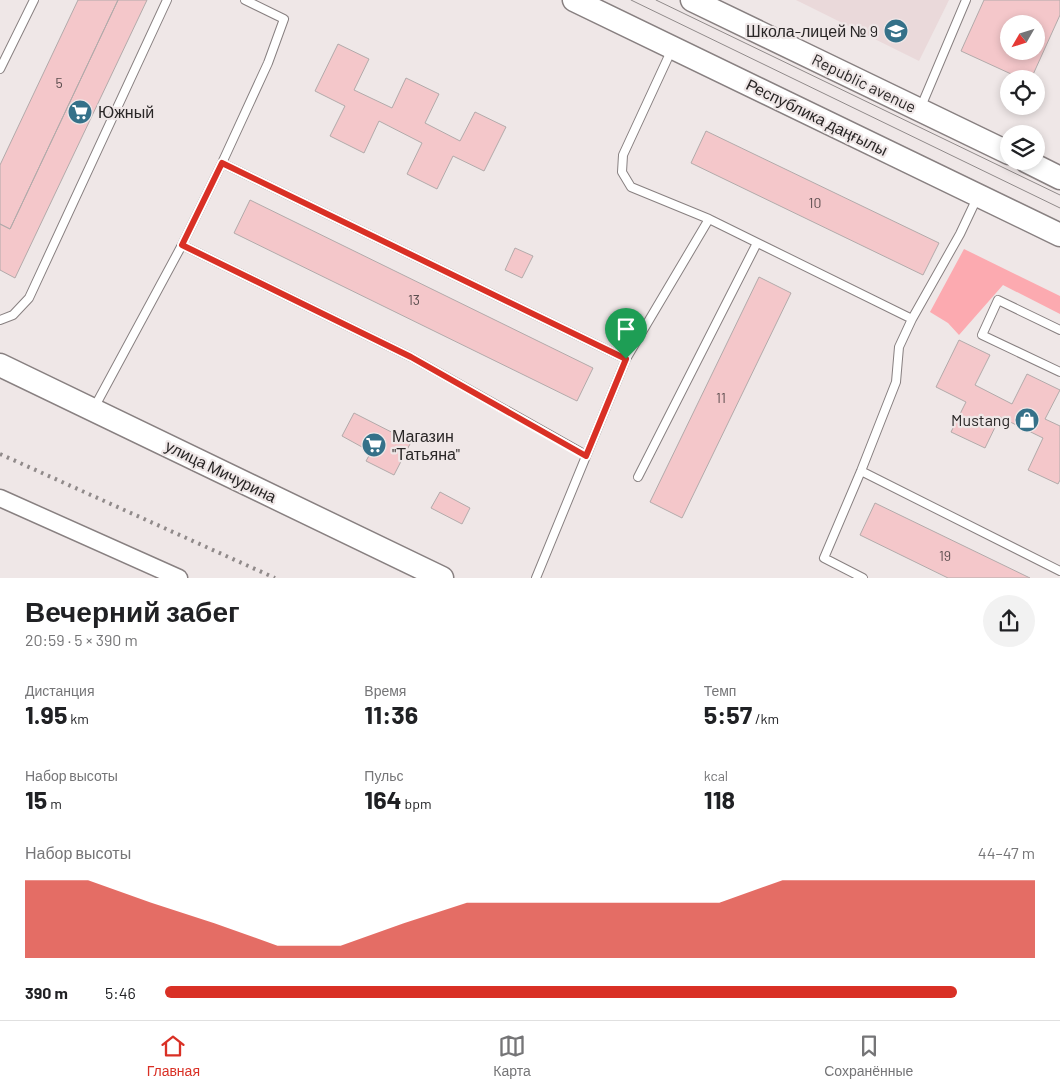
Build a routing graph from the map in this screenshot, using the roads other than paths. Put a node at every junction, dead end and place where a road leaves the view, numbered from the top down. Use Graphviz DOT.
graph roads {
  1 [pos="34,0"];
  2 [pos="167,0"];
  3 [pos="245,0"];
  4 [pos="574,0"];
  5 [pos="692,0"];
  6 [pos="966,0"];
  7 [pos="0,47"];
  8 [pos="673,48"];
  9 [pos="8,51"];
  10 [pos="0,70"];
  11 [pos="919,110"];
  12 [pos="1000,149"];
  13 [pos="222,163"];
  14 [pos="1044,170"];
  15 [pos="1060,178"];
  16 [pos="978,196"];
  17 [pos="709,219"];
  18 [pos="1060,235"];
  19 [pos="757,243"];
  20 [pos="182,245"];
  21 [pos="912,319"];
  22 [pos="0,320"];
  23 [pos="1060,330"];
  24 [pos="626,359"];
  25 [pos="0,365"];
  26 [pos="1060,372"];
  27 [pos="94,410"];
  28 [pos="586,456"];
  29 [pos="861,472"];
  30 [pos="638,477"];
  31 [pos="0,498"];
  32 [pos="1060,571"];
  33 [pos="179,578"];
  34 [pos="442,578"];
  35 [pos="536,578"];
  36 [pos="864,578"];
  1 -- 9 [label="lane"];
  2 -- 22 [label="lane"];
  3 -- 13 [label="lane"];
  4 -- 8 [label="main road, Республика даңғылы"];
  5 -- 11 [label="main road, Republic avenue"];
  6 -- 11 [label="lane"];
  7 -- 9 [label="lane"];
  8 -- 16 [label="main road, Республика даңғылы"];
  8 -- 17 [label="lane"];
  9 -- 10 [label="lane"];
  11 -- 12 [label="main road, Republic avenue"];
  13 -- 20 [label="lane"];
  13 -- 24 [label="lane"];
  14 -- 15 [label="main road"];
  16 -- 18 [label="main road, Республика даңғылы"];
  16 -- 21 [label="lane"];
  17 -- 19 [label="lane"];
  17 -- 24 [label="lane"];
  19 -- 21 [label="lane"];
  19 -- 30 [label="lane"];
  20 -- 27 [label="lane"];
  20 -- 28 [label="lane"];
  21 -- 29 [label="lane"];
  23 -- 26 [label="lane"];
  24 -- 28 [label="lane"];
  25 -- 27 [label="main road, улица Мичурина"];
  27 -- 34 [label="main road, улица Мичурина"];
  28 -- 35 [label="lane"];
  29 -- 32 [label="lane"];
  29 -- 36 [label="lane"];
  31 -- 33 [label="street"];
}
